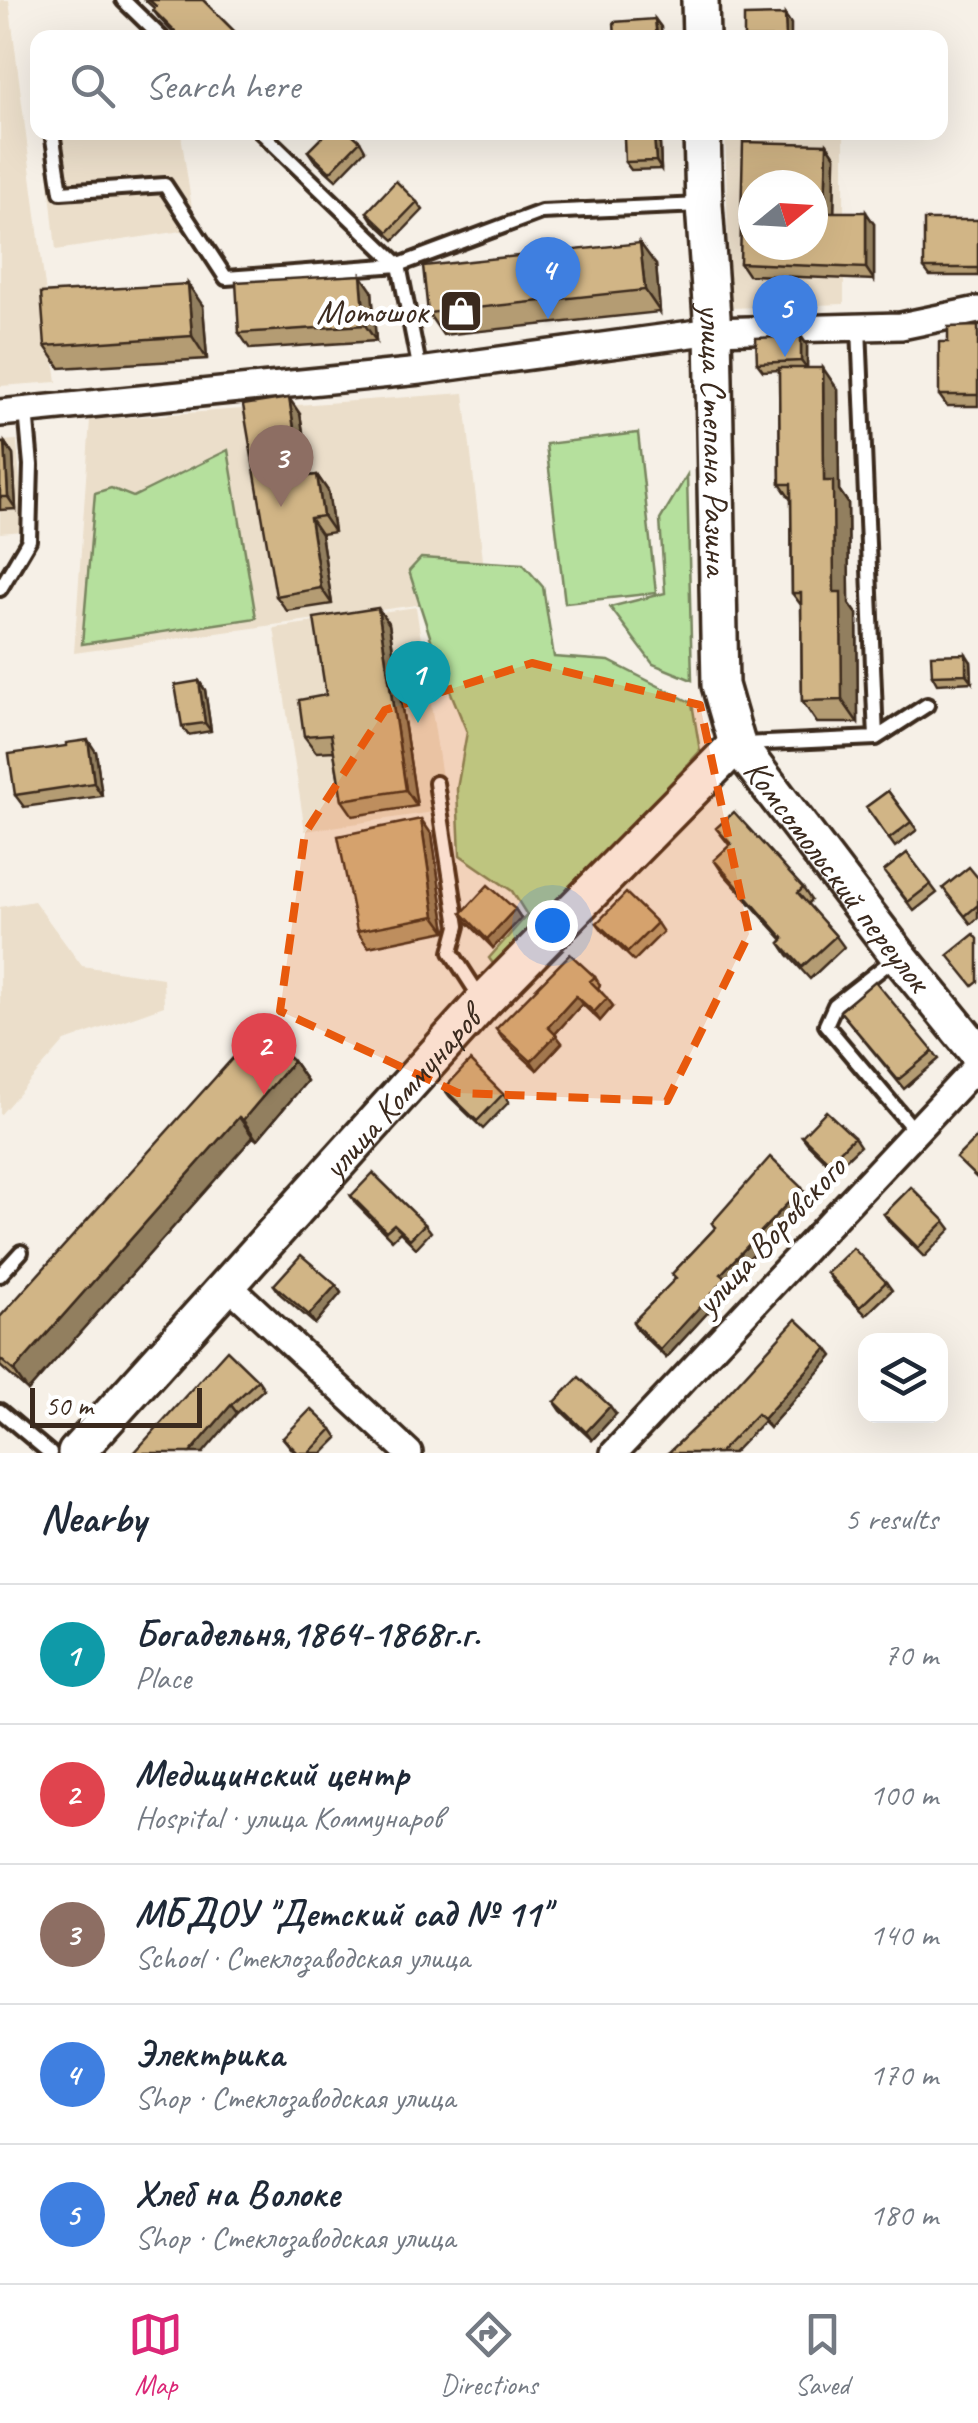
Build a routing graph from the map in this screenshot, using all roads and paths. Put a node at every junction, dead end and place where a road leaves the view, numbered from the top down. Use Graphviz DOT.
graph roads {
  1 [pos="123,0"];
  2 [pos="700,0"];
  3 [pos="154,30"];
  4 [pos="700,30"];
  5 [pos="53,140"];
  6 [pos="269,140"];
  7 [pos="702,140"];
  8 [pos="704,205"];
  9 [pos="399,265"];
  10 [pos="978,310"];
  11 [pos="859,326"];
  12 [pos="714,330"];
  13 [pos="420,371"];
  14 [pos="13,412"];
  15 [pos="0,589"];
  16 [pos="927,705"];
  17 [pos="876,738"];
  18 [pos="736,744"];
  19 [pos="436,783"];
  20 [pos="898,956"];
  21 [pos="483,1002"];
  22 [pos="978,1053"];
  23 [pos="978,1065"];
  24 [pos="915,1131"];
  25 [pos="21,1252"];
  26 [pos="0,1275"];
  27 [pos="228,1284"];
  28 [pos="0,1411"];
  29 [pos="50,1453"];
  30 [pos="76,1453"];
  31 [pos="408,1453"];
  32 [pos="614,1453"];
  1 -- 3 [label="lane"];
  2 -- 4 [label="street"];
  5 -- 9 [label="lane"];
  6 -- 9 [label="lane"];
  7 -- 8 [label="street, улица Степана Разина"];
  8 -- 9 [label="lane"];
  8 -- 12 [label="street, улица Степана Разина"];
  9 -- 13 [label="lane"];
  10 -- 11 [label="street"];
  11 -- 12 [label="street"];
  11 -- 17 [label="lane"];
  12 -- 13 [label="street"];
  12 -- 18 [label="street, улица Степана Разина"];
  13 -- 14 [label="street"];
  14 -- 15 [label="lane"];
  16 -- 17 [label="lane"];
  17 -- 18 [label="lane"];
  18 -- 20 [label="street, Комсомольский переулок"];
  18 -- 21 [label="street, улица Коммунаров"];
  19 -- 21 [label="lane"];
  20 -- 22 [label="street, Комсомольский переулок"];
  20 -- 24 [label="lane"];
  21 -- 27 [label="street, улица Коммунаров"];
  23 -- 24 [label="street, улица Воровского"];
  24 -- 32 [label="street, улица Воровского"];
  25 -- 26 [label="lane"];
  27 -- 30 [label="street, улица Коммунаров"];
  27 -- 31 [label="street"];
  28 -- 29 [label="lane"];
}
